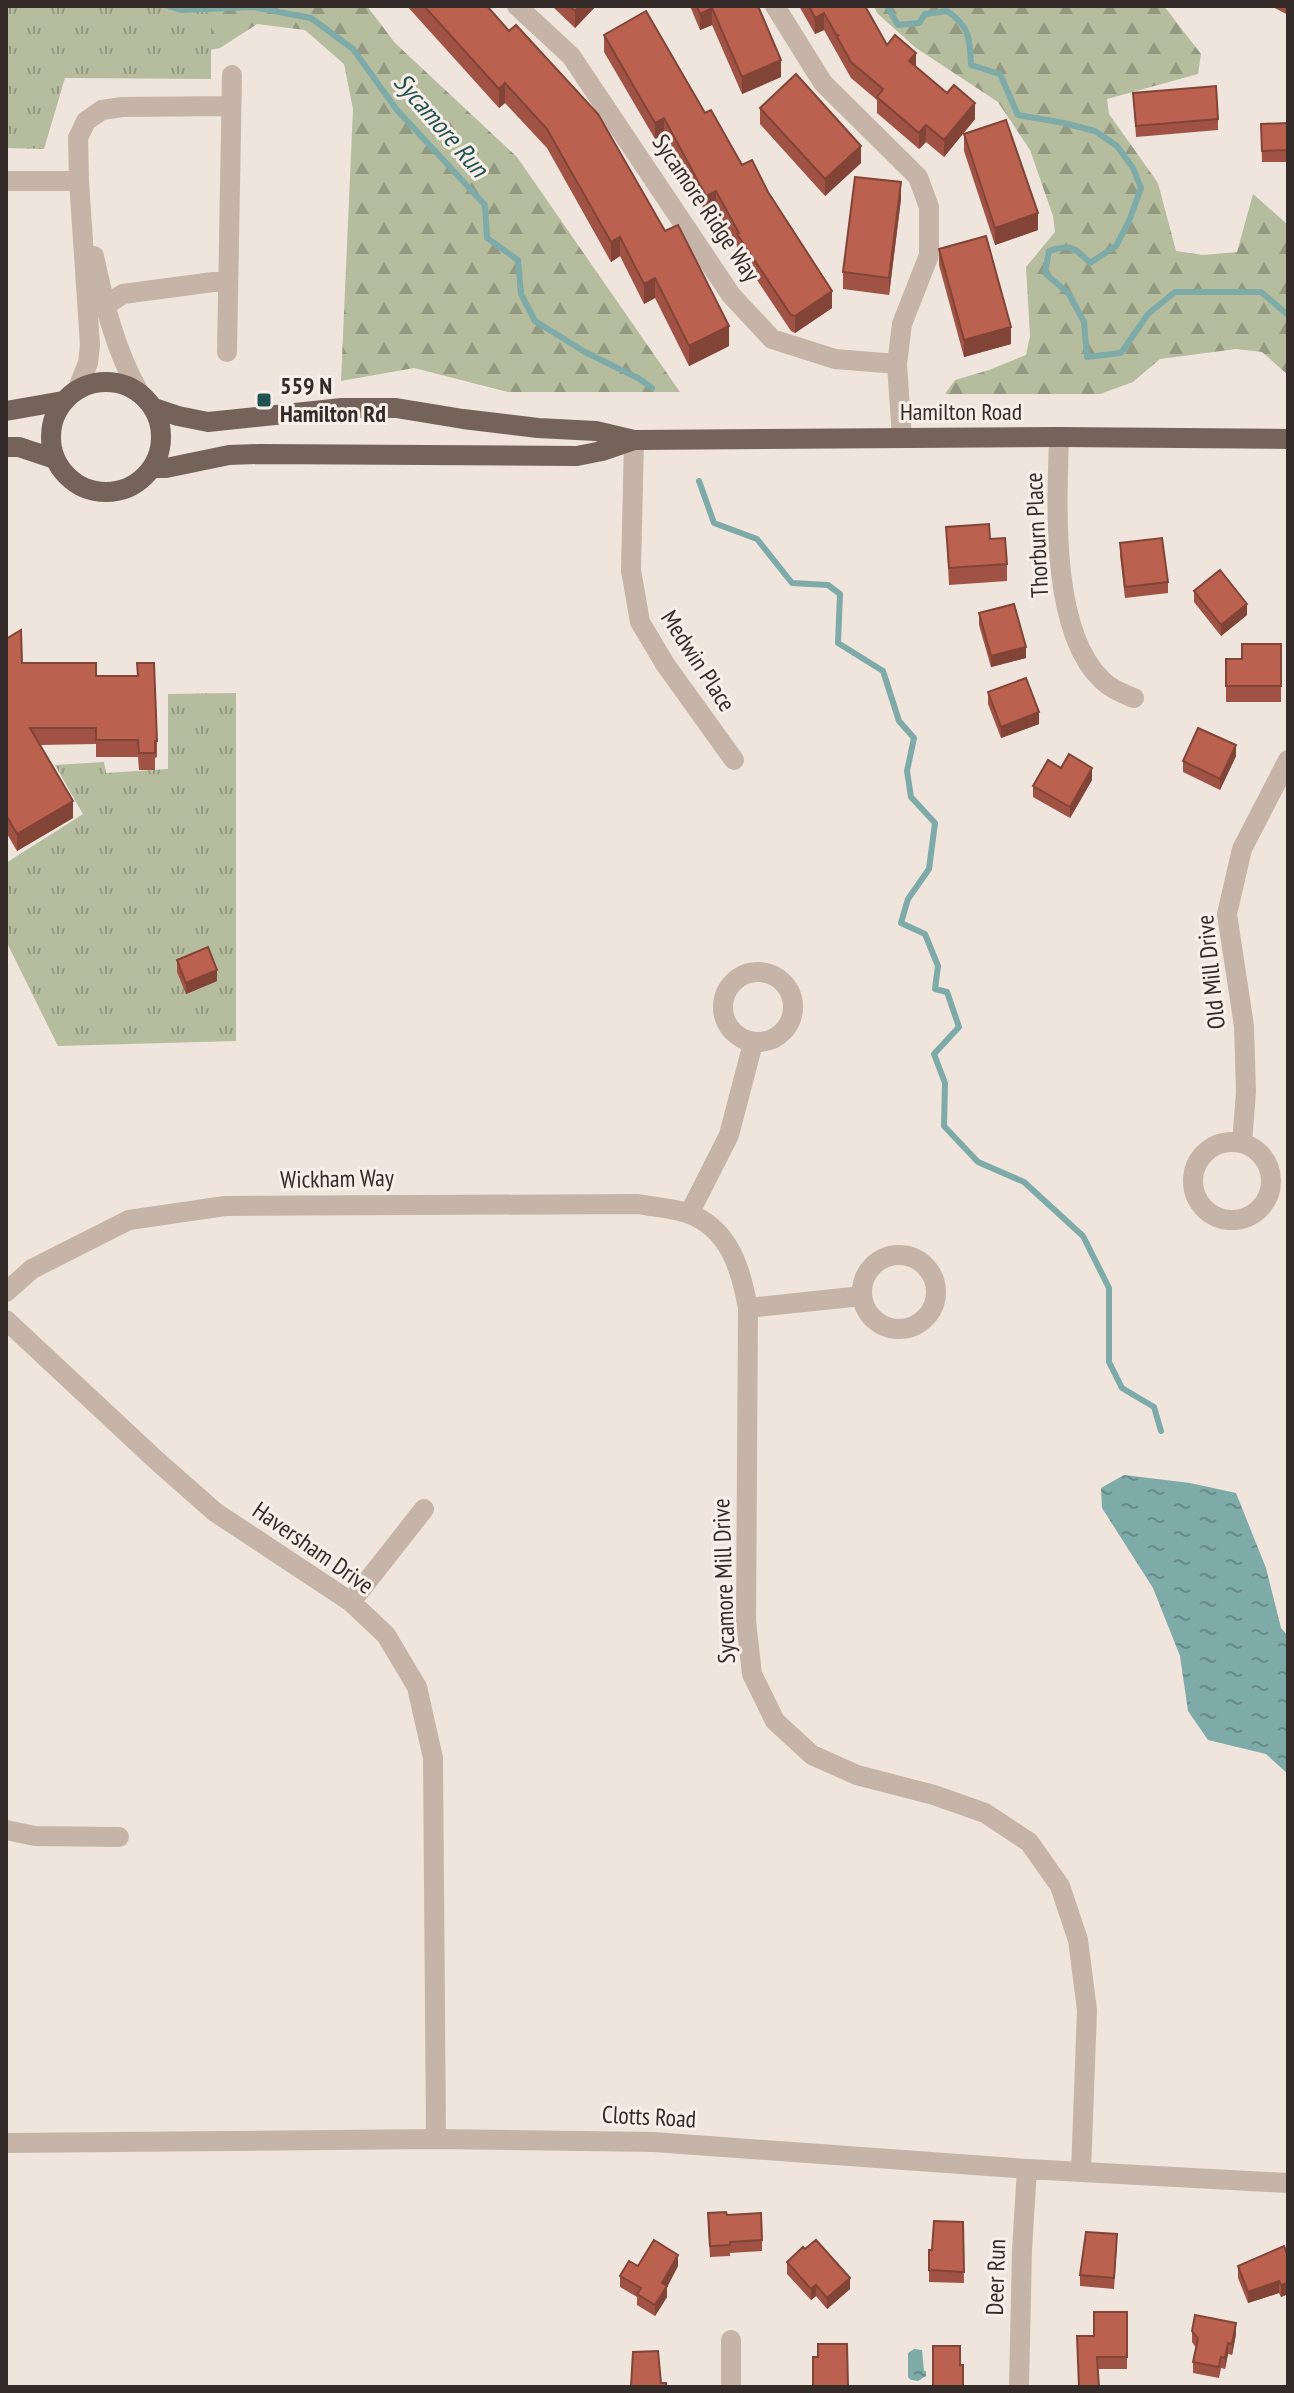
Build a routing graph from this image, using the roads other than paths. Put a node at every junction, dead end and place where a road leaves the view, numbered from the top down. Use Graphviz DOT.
graph roads {
  1 [pos="517,6"];
  2 [pos="775,6"];
  3 [pos="232,75"];
  4 [pos="231,106"];
  5 [pos="6,181"];
  6 [pos="79,181"];
  7 [pos="228,280"];
  8 [pos="106,305"];
  9 [pos="227,352"];
  10 [pos="897,364"];
  11 [pos="139,392"];
  12 [pos="71,395"];
  13 [pos="154,408"];
  14 [pos="6,411"];
  15 [pos="1059,437"];
  16 [pos="902,438"];
  17 [pos="1288,439"];
  18 [pos="634,440"];
  19 [pos="6,447"];
  20 [pos="55,459"];
  21 [pos="152,468"];
  22 [pos="1134,698"];
  23 [pos="734,760"];
  24 [pos="1288,760"];
  25 [pos="753,1043"];
  26 [pos="1242,1143"];
  27 [pos="689,1214"];
  28 [pos="6,1292"];
  29 [pos="862,1296"];
  30 [pos="748,1308"];
  31 [pos="6,1320"];
  32 [pos="424,1509"];
  33 [pos="351,1602"];
  34 [pos="6,1830"];
  35 [pos="119,1837"];
  36 [pos="436,2139"];
  37 [pos="6,2143"];
  38 [pos="1027,2169"];
  39 [pos="1081,2172"];
  40 [pos="1288,2183"];
  41 [pos="731,2340"];
  42 [pos="731,2387"];
  43 [pos="1019,2387"];
  1 -- 10 [label="street, Sycamore Ridge Way"];
  2 -- 10 [label="street"];
  3 -- 4 [label="street"];
  4 -- 6 [label="street"];
  4 -- 7 [label="street"];
  5 -- 6 [label="street"];
  6 -- 8 [label="street"];
  6 -- 12 [label="street"];
  7 -- 8 [label="street"];
  7 -- 9 [label="street"];
  8 -- 11 [label="street"];
  10 -- 16 [label="street"];
  11 -- 12 [label="main road"];
  11 -- 13 [label="main road"];
  12 -- 14 [label="main road"];
  12 -- 20 [label="main road"];
  13 -- 18 [label="main road, Hamilton Road"];
  13 -- 21 [label="main road"];
  15 -- 16 [label="main road, Hamilton Road"];
  15 -- 17 [label="main road, Hamilton Road"];
  15 -- 22 [label="street, Thorburn Place"];
  16 -- 18 [label="main road, Hamilton Road"];
  18 -- 21 [label="main road, Hamilton Road"];
  18 -- 23 [label="street, Medwin Place"];
  19 -- 20 [label="main road"];
  20 -- 21 [label="main road"];
  24 -- 26 [label="street, Old Mill Drive"];
  25 -- 27 [label="street"];
  27 -- 28 [label="street, Wickham Way"];
  27 -- 30 [label="street, Sycamore Mill Drive"];
  29 -- 30 [label="street"];
  30 -- 39 [label="street, Sycamore Mill Drive"];
  31 -- 33 [label="street, Haversham Drive"];
  32 -- 33 [label="street"];
  33 -- 36 [label="street, Haversham Drive"];
  34 -- 35 [label="street"];
  36 -- 37 [label="street, Clotts Road"];
  36 -- 38 [label="street, Clotts Road"];
  38 -- 39 [label="street, Clotts Road"];
  38 -- 43 [label="street, Deer Run"];
  39 -- 40 [label="street, Clotts Road"];
  41 -- 42 [label="street"];
}
